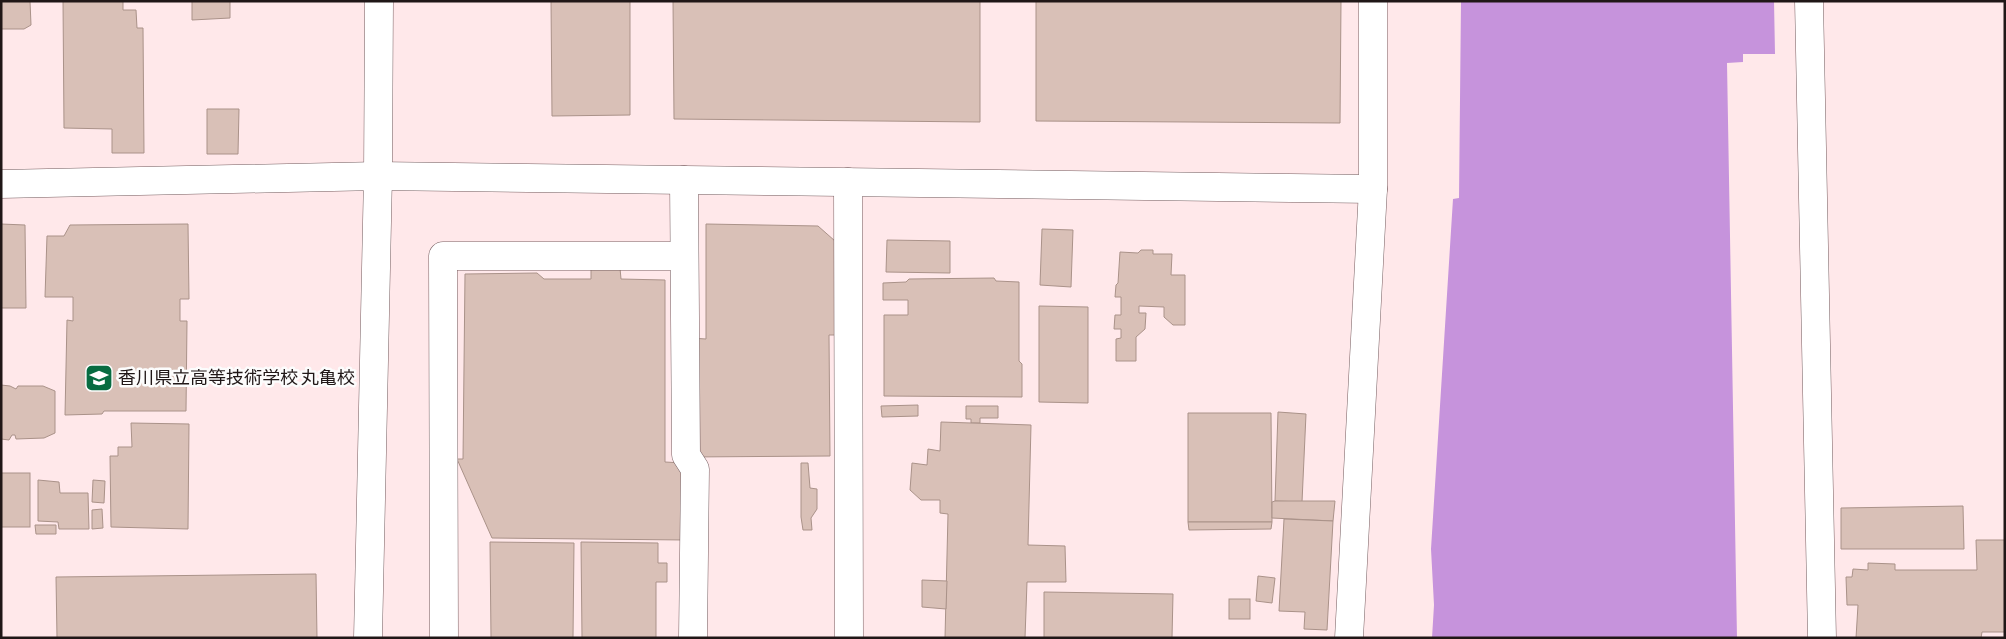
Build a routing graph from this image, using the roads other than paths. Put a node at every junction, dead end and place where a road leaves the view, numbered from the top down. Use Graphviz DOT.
graph roads {
  1 [pos="379,1"];
  2 [pos="1373,1"];
  3 [pos="1809,1"];
  4 [pos="378,176"];
  5 [pos="684,180"];
  6 [pos="848,182"];
  7 [pos="1,184"];
  8 [pos="1374,189"];
  9 [pos="684,256"];
  10 [pos="368,638"];
  11 [pos="444,638"];
  12 [pos="694,638"];
  13 [pos="849,638"];
  14 [pos="1349,638"];
  15 [pos="1822,638"];
  1 -- 4 [label="street"];
  2 -- 8 [label="street"];
  3 -- 15 [label="street"];
  4 -- 5 [label="street"];
  4 -- 7 [label="street"];
  4 -- 10 [label="street"];
  5 -- 6 [label="street"];
  5 -- 9 [label="street"];
  6 -- 8 [label="street"];
  6 -- 13 [label="street"];
  8 -- 14 [label="street"];
  9 -- 11 [label="street"];
  9 -- 12 [label="street"];
}
